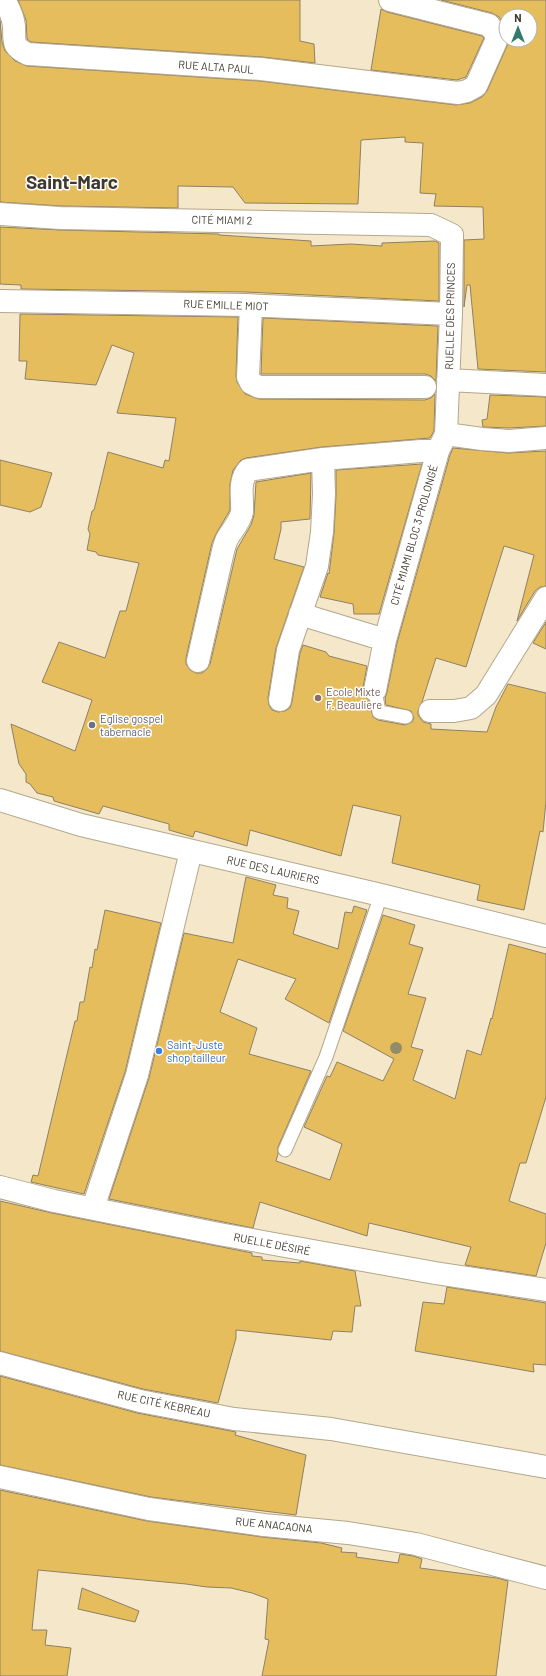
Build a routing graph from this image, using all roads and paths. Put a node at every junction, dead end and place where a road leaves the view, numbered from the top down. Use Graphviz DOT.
graph roads {
  1 [pos="4,0"];
  2 [pos="390,0"];
  3 [pos="0,214"];
  4 [pos="444,230"];
  5 [pos="0,301"];
  6 [pos="251,306"];
  7 [pos="451,314"];
  8 [pos="448,380"];
  9 [pos="546,385"];
  10 [pos="425,386"];
  11 [pos="546,438"];
  12 [pos="442,442"];
  13 [pos="323,459"];
  14 [pos="546,598"];
  15 [pos="300,614"];
  16 [pos="385,640"];
  17 [pos="198,661"];
  18 [pos="375,690"];
  19 [pos="280,700"];
  20 [pos="430,711"];
  21 [pos="406,717"];
  22 [pos="0,800"];
  23 [pos="191,851"];
  24 [pos="381,895"];
  25 [pos="546,936"];
  26 [pos="285,1150"];
  27 [pos="0,1187"];
  28 [pos="93,1208"];
  29 [pos="546,1290"];
  30 [pos="0,1363"];
  31 [pos="546,1467"];
  32 [pos="0,1477"];
  33 [pos="546,1578"];
  1 -- 2 [label="street, RUE ALTA PAUL"];
  3 -- 4 [label="street, CITÉ MIAMI 2"];
  4 -- 7 [label="street, RUELLE DES PRINCES"];
  5 -- 6 [label="street, RUE EMILLE MIOT"];
  6 -- 7 [label="street, RUE EMILLE MIOT"];
  6 -- 10 [label="street"];
  7 -- 8 [label="street, RUELLE DES PRINCES"];
  8 -- 9 [label="street, RUELLE DES PRINCES"];
  8 -- 12 [label="street, CITÉ MIAMI BLOC 3 PROLONGÉ"];
  11 -- 12 [label="street"];
  12 -- 13 [label="street"];
  12 -- 16 [label="street, CITÉ MIAMI BLOC 3 PROLONGÉ"];
  13 -- 15 [label="street"];
  13 -- 17 [label="street"];
  14 -- 20 [label="street"];
  15 -- 16 [label="street"];
  15 -- 19 [label="street"];
  16 -- 18 [label="street, CITÉ MIAMI BLOC 3 PROLONGÉ"];
  18 -- 21 [label="lane"];
  22 -- 23 [label="street, RUE DES LAURIERS"];
  23 -- 24 [label="street, RUE DES LAURIERS"];
  23 -- 28 [label="street"];
  24 -- 25 [label="street, RUE DES LAURIERS"];
  24 -- 26 [label="lane"];
  27 -- 28 [label="street, RUELLE DÉSIRÉ"];
  28 -- 29 [label="street, RUELLE DÉSIRÉ"];
  30 -- 31 [label="street, RUE CITÉ KEBREAU"];
  32 -- 33 [label="street, RUE ANACAONA"];
}
